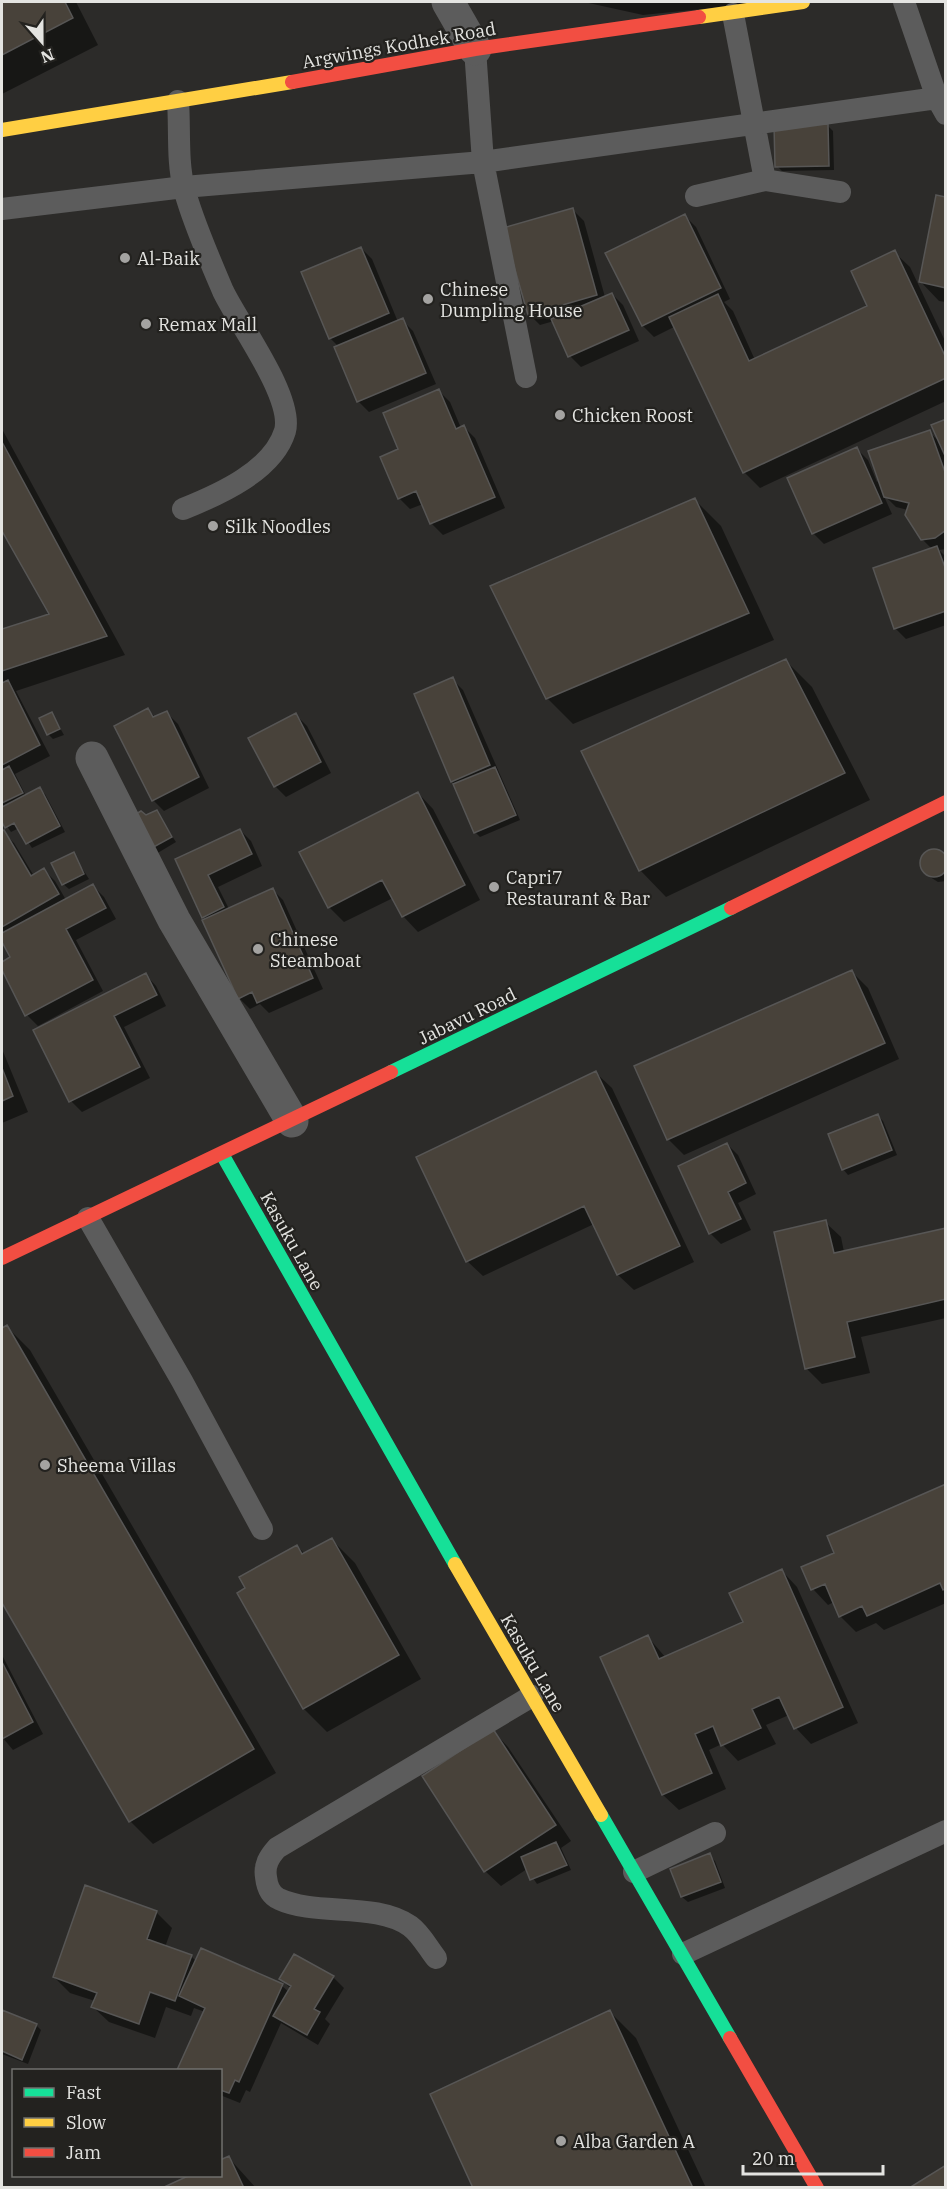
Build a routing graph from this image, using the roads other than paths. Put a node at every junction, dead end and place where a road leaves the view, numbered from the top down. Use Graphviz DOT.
graph roads {
  1 [pos="448,2"];
  2 [pos="803,2"];
  3 [pos="904,2"];
  4 [pos="733,14"];
  5 [pos="475,49"];
  6 [pos="178,101"];
  7 [pos="941,106"];
  8 [pos="755,123"];
  9 [pos="2,129"];
  10 [pos="483,162"];
  11 [pos="765,180"];
  12 [pos="183,187"];
  13 [pos="840,192"];
  14 [pos="696,196"];
  15 [pos="2,209"];
  16 [pos="526,377"];
  17 [pos="183,509"];
  18 [pos="92,758"];
  19 [pos="945,802"];
  20 [pos="292,1120"];
  21 [pos="222,1154"];
  22 [pos="88,1218"];
  23 [pos="2,1258"];
  24 [pos="262,1529"];
  25 [pos="531,1696"];
  26 [pos="945,1831"];
  27 [pos="715,1833"];
  28 [pos="634,1872"];
  29 [pos="683,1954"];
  30 [pos="436,1958"];
  31 [pos="817,2187"];
  1 -- 5 [label="street"];
  2 -- 4 [label="street, Argwings Kodhek Road"];
  3 -- 7 [label="lane"];
  4 -- 5 [label="street, Argwings Kodhek Road"];
  4 -- 8 [label="lane"];
  5 -- 6 [label="street, Argwings Kodhek Road"];
  5 -- 10 [label="lane"];
  6 -- 9 [label="street, Argwings Kodhek Road"];
  6 -- 12 [label="lane"];
  7 -- 8 [label="lane"];
  8 -- 10 [label="lane"];
  8 -- 11 [label="lane"];
  10 -- 12 [label="lane"];
  10 -- 16 [label="lane"];
  11 -- 13 [label="lane"];
  11 -- 14 [label="lane"];
  12 -- 15 [label="lane"];
  12 -- 17 [label="lane"];
  18 -- 20 [label="street"];
  19 -- 20 [label="street, Jabavu Road"];
  20 -- 21 [label="street, Jabavu Road"];
  21 -- 22 [label="street, Jabavu Road"];
  21 -- 25 [label="street, Kasuku Lane"];
  22 -- 23 [label="street, Jabavu Road"];
  22 -- 24 [label="lane"];
  25 -- 28 [label="street, Kasuku Lane"];
  25 -- 30 [label="lane"];
  26 -- 29 [label="lane"];
  27 -- 28 [label="lane"];
  28 -- 29 [label="street, Kasuku Lane"];
  29 -- 31 [label="street, Kasuku Lane"];
}
